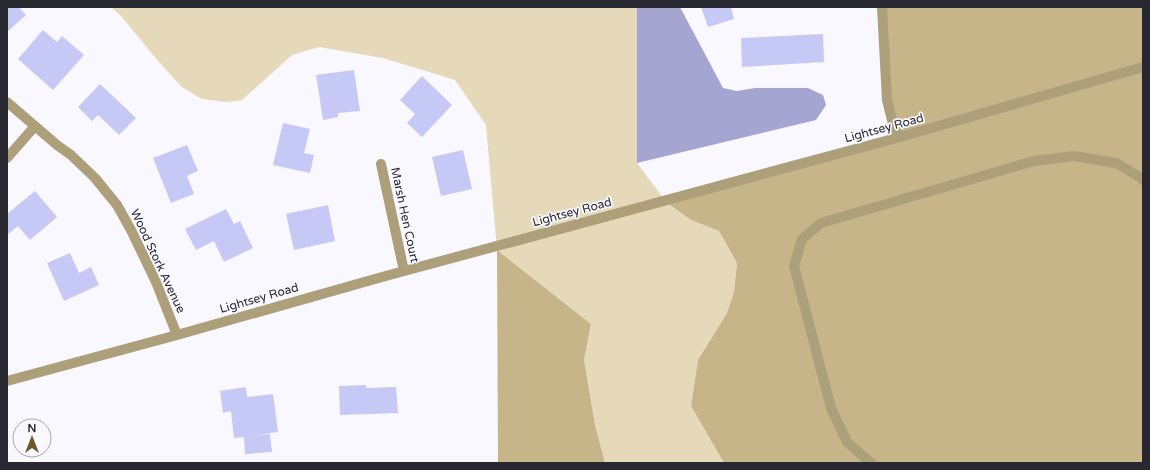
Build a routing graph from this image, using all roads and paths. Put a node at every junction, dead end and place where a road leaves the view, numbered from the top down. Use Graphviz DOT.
graph roads {
  1 [pos="882,7"];
  2 [pos="1143,67"];
  3 [pos="7,102"];
  4 [pos="36,126"];
  5 [pos="900,137"];
  6 [pos="7,158"];
  7 [pos="381,164"];
  8 [pos="1143,180"];
  9 [pos="404,271"];
  10 [pos="177,335"];
  11 [pos="7,381"];
  12 [pos="871,463"];
  1 -- 5 [label="street"];
  2 -- 5 [label="street, Lightsey Road"];
  3 -- 4 [label="street, Wood Stork Avenue"];
  4 -- 6 [label="street"];
  4 -- 10 [label="street, Wood Stork Avenue"];
  5 -- 9 [label="street, Lightsey Road"];
  7 -- 9 [label="street, Marsh Hen Court"];
  8 -- 12 [label="street"];
  9 -- 10 [label="street, Lightsey Road"];
  10 -- 11 [label="street, Lightsey Road"];
}
